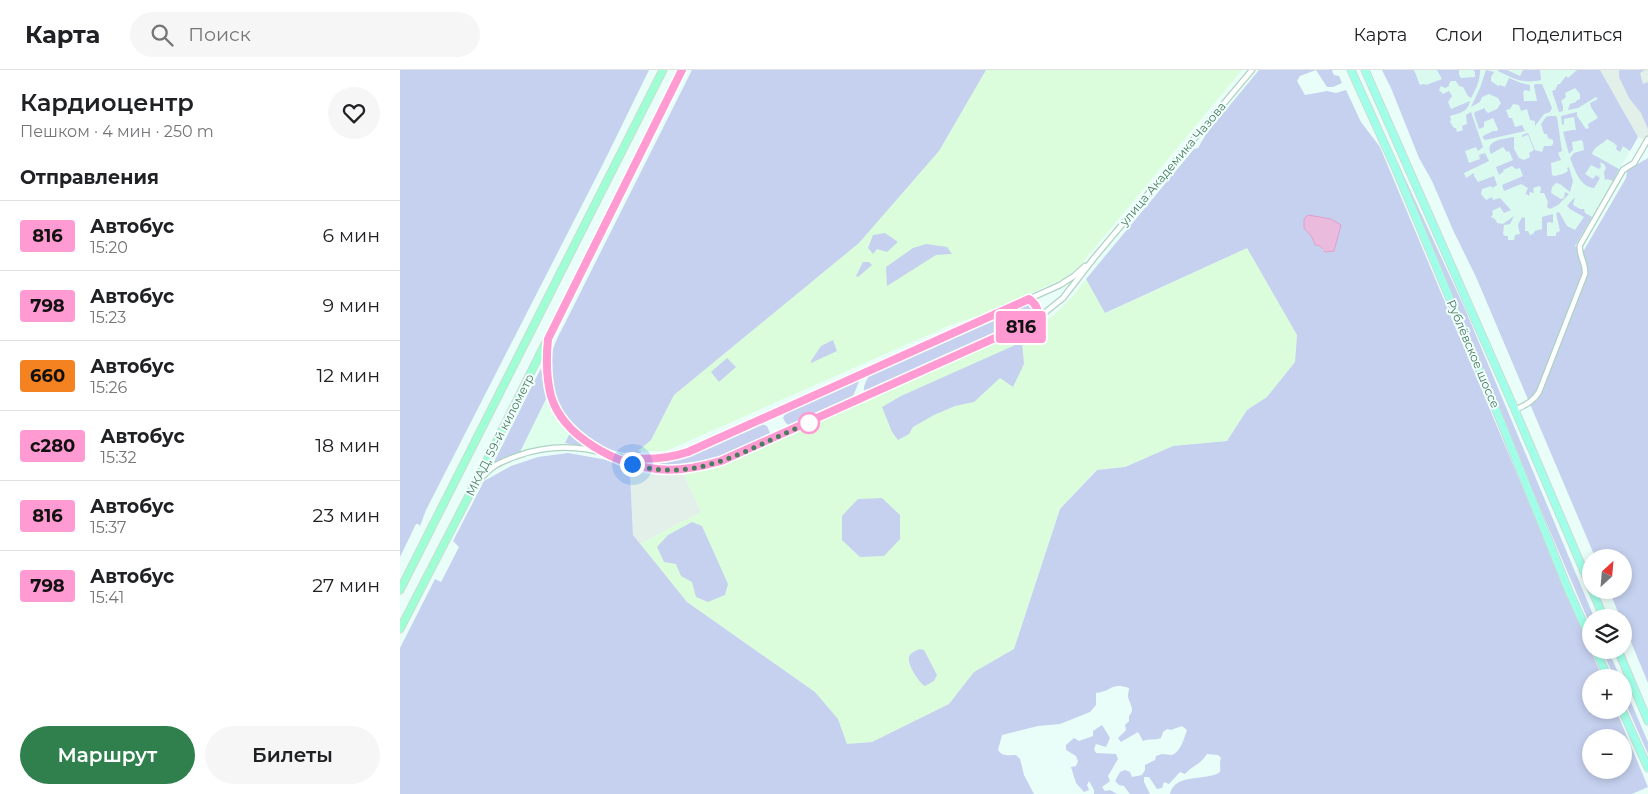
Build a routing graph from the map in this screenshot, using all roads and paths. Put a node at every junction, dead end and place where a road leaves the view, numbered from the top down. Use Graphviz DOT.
graph roads {
  1 [pos="663,70"];
  2 [pos="682,70"];
  3 [pos="1252,70"];
  4 [pos="1352,70"];
  5 [pos="1365,70"];
  6 [pos="1648,140"];
  7 [pos="1094,258"];
  8 [pos="548,339"];
  9 [pos="1515,410"];
  10 [pos="610,455"];
  11 [pos="476,482"];
  12 [pos="1582,566"];
  13 [pos="400,590"];
  14 [pos="1582,620"];
  15 [pos="400,629"];
  16 [pos="1622,659"];
  17 [pos="1626,719"];
  18 [pos="1648,721"];
  19 [pos="1648,768"];
  1 -- 13 [label="highway, МКАД, 59-й километр"];
  2 -- 8 [label="highway, МКАД, 59-й километр"];
  3 -- 7 [label="street, улица Академика Чазова"];
  4 -- 14 [label="main road, Рублёвское шоссе"];
  5 -- 9 [label="main road, Рублёвское шоссе"];
  6 -- 9 [label="street"];
  7 -- 10 [label="street, улица Академика Чазова"];
  7 -- 10 [label="street, улица Академика Чазова"];
  8 -- 10 [label="street, улица Академика Чазова"];
  8 -- 11 [label="highway, МКАД, 59-й километр"];
  9 -- 12 [label="main road, Рублёвское шоссе"];
  10 -- 11 [label="street, улица Академика Чазова"];
  11 -- 15 [label="highway, МКАД, 59-й километр"];
  16 -- 18 [label="main road"];
  17 -- 19 [label="main road"];
}
